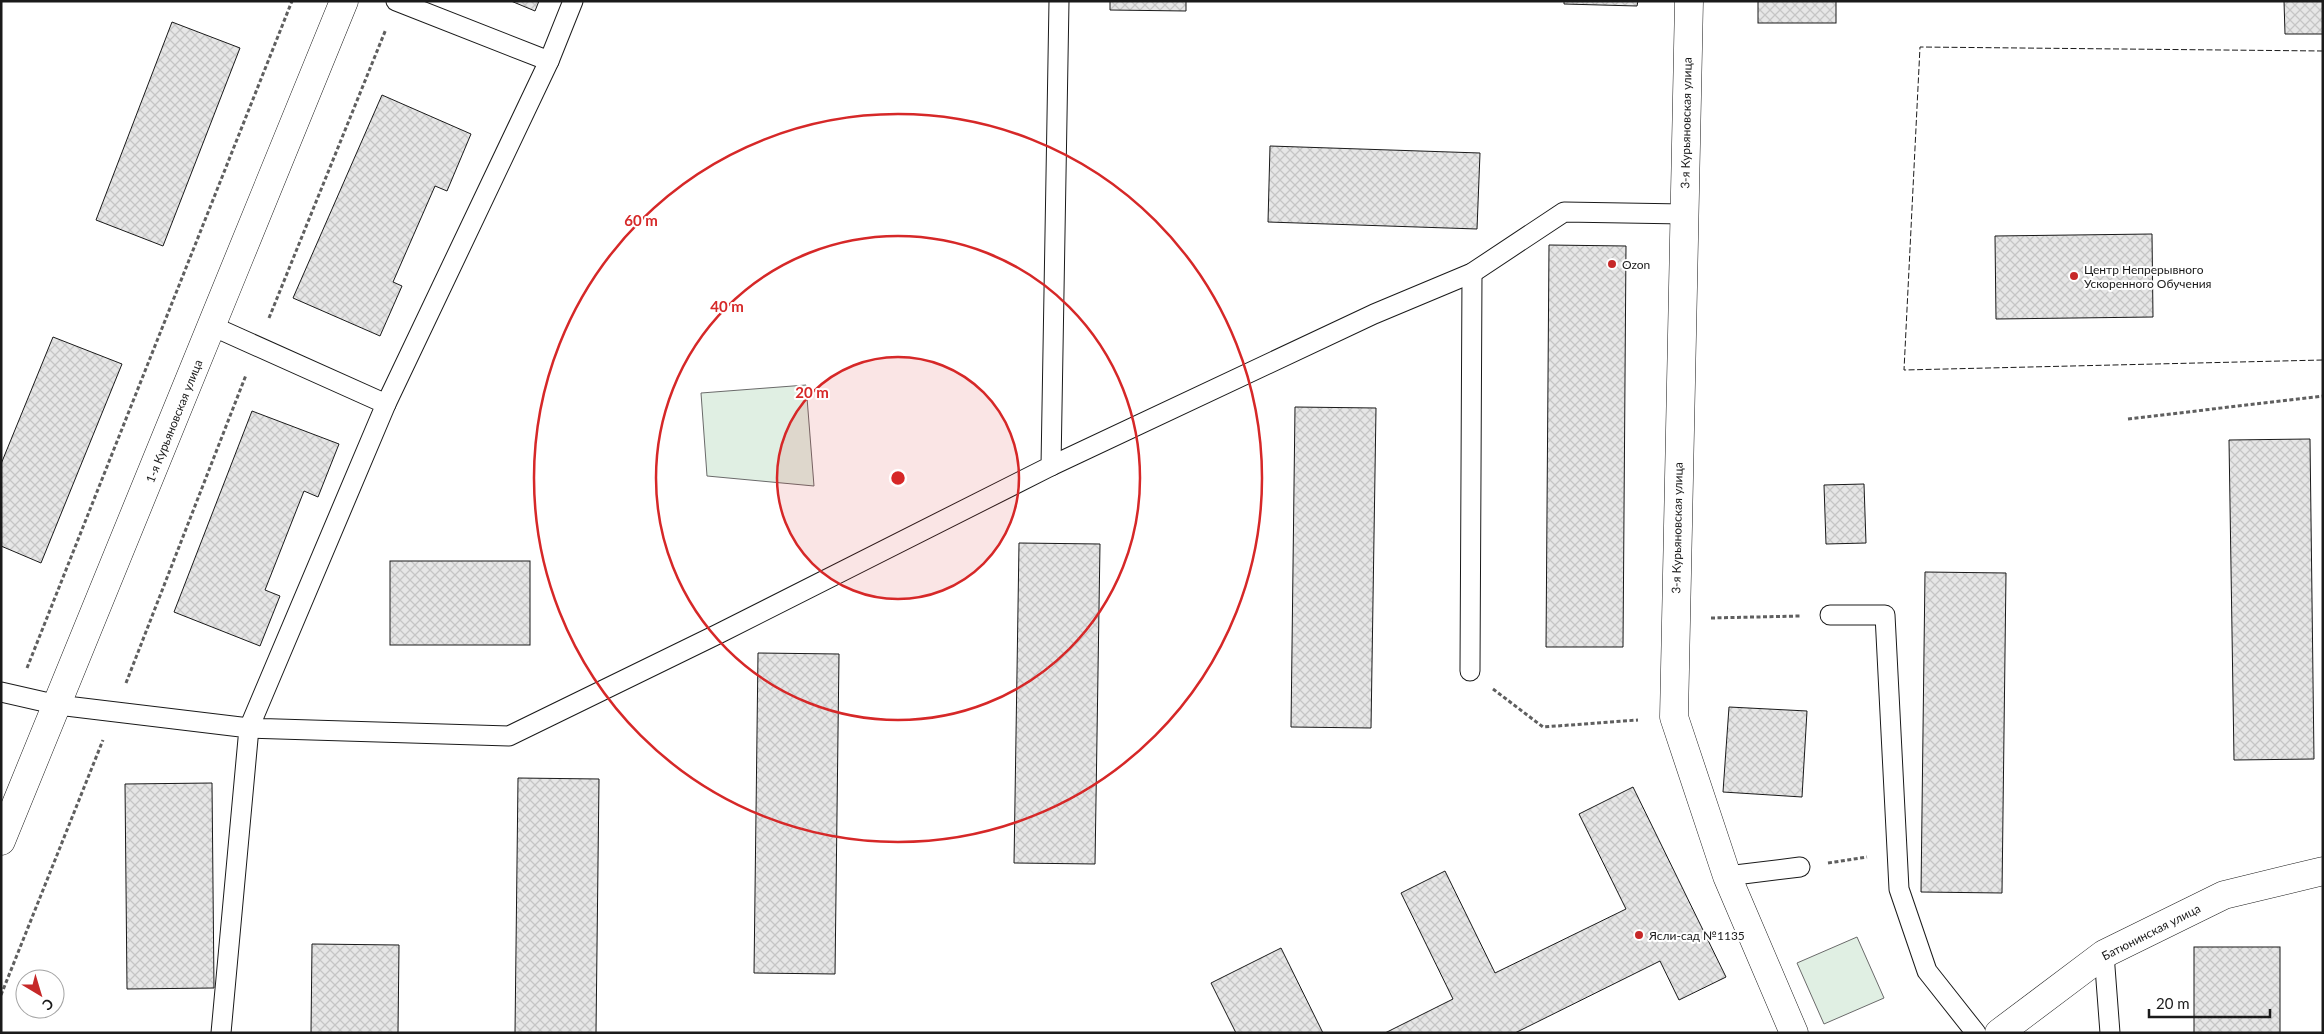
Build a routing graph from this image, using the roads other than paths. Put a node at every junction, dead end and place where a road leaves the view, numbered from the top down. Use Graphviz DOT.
graph roads {
  1 [pos="344,1"];
  2 [pos="396,1"];
  3 [pos="573,1"];
  4 [pos="1060,1"];
  5 [pos="1689,1"];
  6 [pos="550,61"];
  7 [pos="1684,214"];
  8 [pos="1472,273"];
  9 [pos="212,326"];
  10 [pos="386,404"];
  11 [pos="1051,466"];
  12 [pos="1830,615"];
  13 [pos="1470,671"];
  14 [pos="9,694"];
  15 [pos="58,705"];
  16 [pos="249,728"];
  17 [pos="1,841"];
  18 [pos="1800,866"];
  19 [pos="2323,871"];
  20 [pos="1726,876"];
  21 [pos="2104,954"];
  22 [pos="221,1033"];
  23 [pos="1794,1033"];
  24 [pos="1976,1033"];
  25 [pos="1999,1033"];
  26 [pos="2110,1033"];
  1 -- 9 [label="street, 1-я Курьяновская улица"];
  2 -- 6 [label="lane"];
  3 -- 6 [label="lane"];
  4 -- 11 [label="lane"];
  5 -- 7 [label="street, 3-я Курьяновская улица"];
  6 -- 10 [label="lane"];
  7 -- 8 [label="lane"];
  7 -- 20 [label="street, 3-я Курьяновская улица"];
  8 -- 11 [label="lane"];
  8 -- 13 [label="lane"];
  9 -- 10 [label="lane"];
  9 -- 15 [label="street, 1-я Курьяновская улица"];
  10 -- 16 [label="lane"];
  11 -- 16 [label="lane"];
  12 -- 24 [label="lane"];
  14 -- 15 [label="lane"];
  15 -- 16 [label="lane"];
  15 -- 17 [label="street, 1-я Курьяновская улица"];
  16 -- 22 [label="lane"];
  18 -- 20 [label="lane"];
  19 -- 21 [label="street, Батюнинская улица"];
  20 -- 23 [label="street, 3-я Курьяновская улица"];
  21 -- 25 [label="street, Батюнинская улица"];
  21 -- 26 [label="lane"];
}
